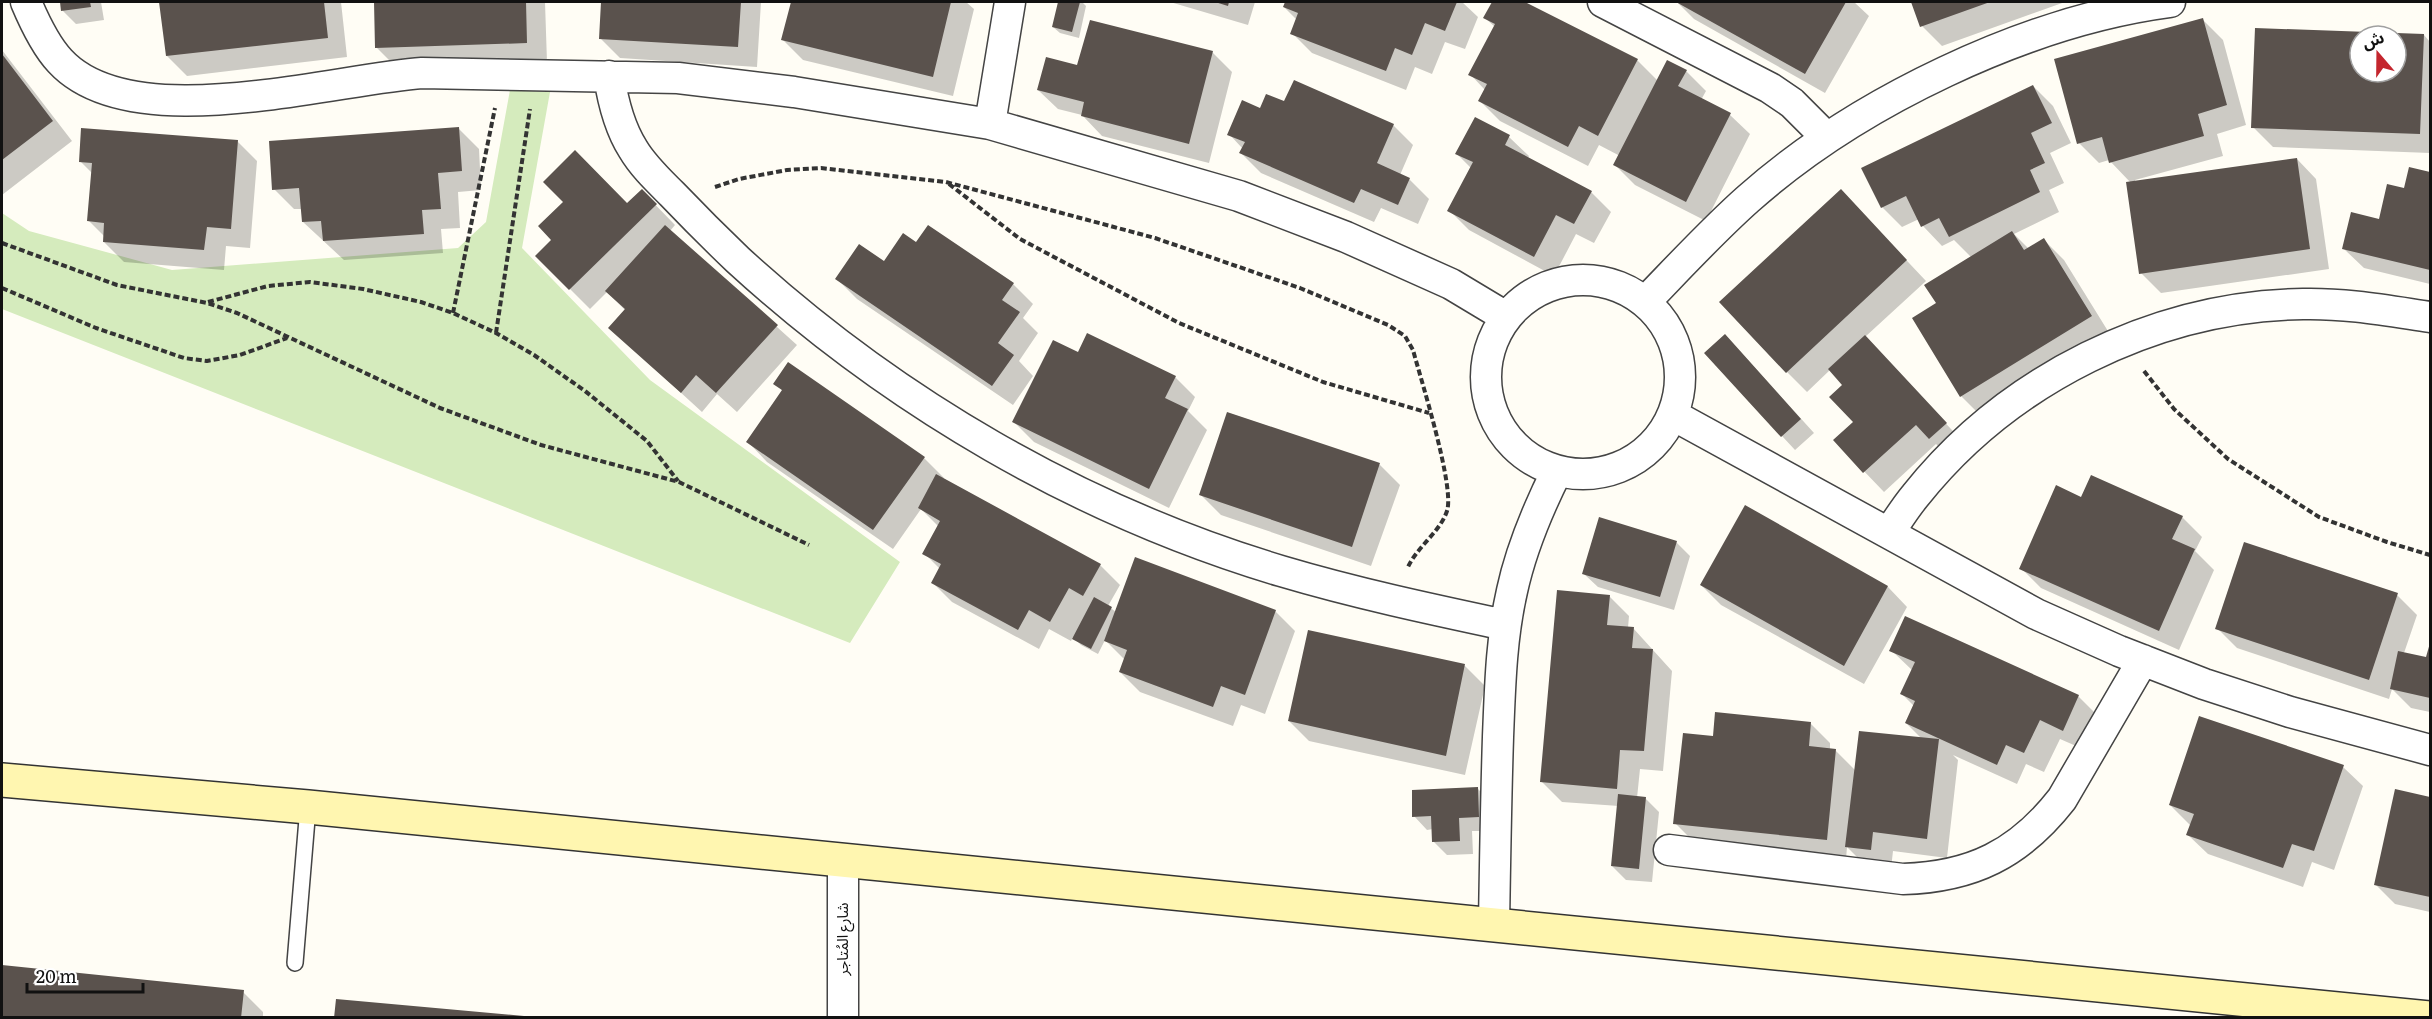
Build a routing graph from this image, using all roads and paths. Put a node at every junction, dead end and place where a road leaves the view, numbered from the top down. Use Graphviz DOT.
graph roads {
  1 [pos="26,2"];
  2 [pos="1010,2"];
  3 [pos="1603,2"];
  4 [pos="2170,2"];
  5 [pos="502,75"];
  6 [pos="535,75"];
  7 [pos="609,76"];
  8 [pos="990,124"];
  9 [pos="1827,138"];
  10 [pos="946,182"];
  11 [pos="678,200"];
  12 [pos="2,243"];
  13 [pos="2,288"];
  14 [pos="1645,302"];
  15 [pos="207,303"];
  16 [pos="453,313"];
  17 [pos="1506,317"];
  18 [pos="2430,317"];
  19 [pos="496,333"];
  20 [pos="288,337"];
  21 [pos="2122,342"];
  22 [pos="1430,413"];
  23 [pos="1673,415"];
  24 [pos="1557,471"];
  25 [pos="678,482"];
  26 [pos="1889,533"];
  27 [pos="809,545"];
  28 [pos="2430,555"];
  29 [pos="1391,600"];
  30 [pos="1505,625"];
  31 [pos="2143,660"];
  32 [pos="2430,750"];
  33 [pos="2,780"];
  34 [pos="308,807"];
  35 [pos="1669,850"];
  36 [pos="843,860"];
  37 [pos="1494,925"];
  38 [pos="295,963"];
  39 [pos="843,1017"];
  40 [pos="2429,1017"];
  1 -- 5 [label="street"];
  2 -- 8 [label="street"];
  3 -- 9 [label="street"];
  4 -- 9 [label="street"];
  5 -- 6 [label="street"];
  5 -- 16 [label="path"];
  6 -- 7 [label="street"];
  6 -- 19 [label="path"];
  7 -- 8 [label="street"];
  7 -- 11 [label="street"];
  8 -- 17 [label="street"];
  9 -- 14 [label="street"];
  10 -- 11 [label="path"];
  10 -- 22 [label="path"];
  10 -- 22 [label="path"];
  11 -- 29 [label="street"];
  12 -- 15 [label="path"];
  13 -- 20 [label="path"];
  14 -- 17 [label="street"];
  14 -- 23 [label="street"];
  15 -- 16 [label="path"];
  15 -- 20 [label="path"];
  16 -- 19 [label="path"];
  17 -- 24 [label="street"];
  18 -- 21 [label="street"];
  19 -- 25 [label="path"];
  20 -- 25 [label="path"];
  21 -- 26 [label="street"];
  21 -- 28 [label="path"];
  22 -- 29 [label="path"];
  23 -- 24 [label="street"];
  23 -- 26 [label="street"];
  24 -- 30 [label="street"];
  25 -- 27 [label="path"];
  26 -- 31 [label="street"];
  29 -- 30 [label="street"];
  30 -- 37 [label="street"];
  31 -- 32 [label="street"];
  31 -- 35 [label="street"];
  33 -- 34 [label="street"];
  34 -- 36 [label="street"];
  34 -- 38 [label="lane"];
  36 -- 37 [label="street"];
  36 -- 39 [label="street, شارع المُتاجر"];
  37 -- 40 [label="street"];
}
